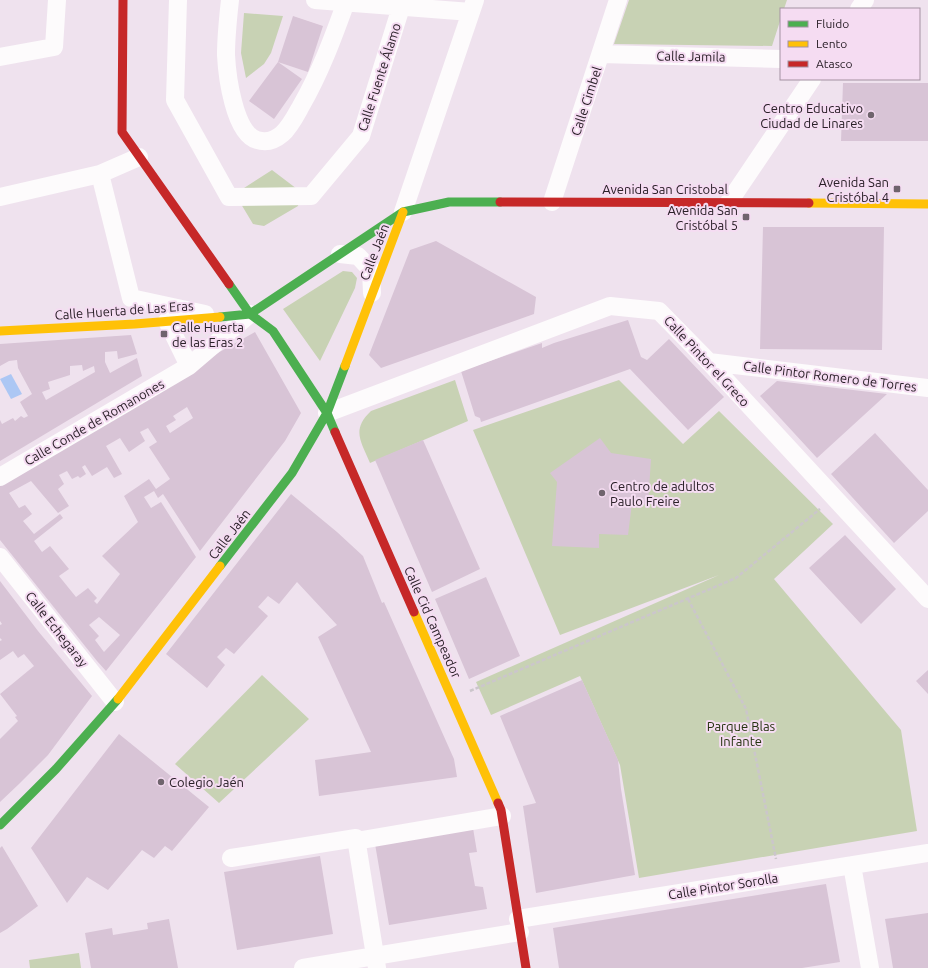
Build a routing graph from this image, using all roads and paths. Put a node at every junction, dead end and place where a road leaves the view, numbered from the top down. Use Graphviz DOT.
graph roads {
  1 [pos="57,0"];
  2 [pos="123,0"];
  3 [pos="178,0"];
  4 [pos="230,0"];
  5 [pos="315,0"];
  6 [pos="618,0"];
  7 [pos="346,2"];
  8 [pos="473,6"];
  9 [pos="401,7"];
  10 [pos="601,54"];
  11 [pos="0,57"];
  12 [pos="780,59"];
  13 [pos="811,80"];
  14 [pos="140,157"];
  15 [pos="100,174"];
  16 [pos="0,197"];
  17 [pos="552,202"];
  18 [pos="728,202"];
  19 [pos="928,204"];
  20 [pos="403,212"];
  21 [pos="340,254"];
  22 [pos="372,294"];
  23 [pos="250,314"];
  24 [pos="218,316"];
  25 [pos="167,321"];
  26 [pos="0,330"];
  27 [pos="709,362"];
  28 [pos="188,366"];
  29 [pos="928,388"];
  30 [pos="327,413"];
  31 [pos="0,477"];
  32 [pos="834,497"];
  33 [pos="0,557"];
  34 [pos="688,598"];
  35 [pos="928,599"];
  36 [pos="451,697"];
  37 [pos="115,702"];
  38 [pos="502,816"];
  39 [pos="0,825"];
  40 [pos="356,840"];
  41 [pos="928,853"];
  42 [pos="231,858"];
  43 [pos="852,865"];
  44 [pos="783,876"];
  45 [pos="519,925"];
  46 [pos="376,962"];
  47 [pos="866,967"];
  48 [pos="304,968"];
  49 [pos="526,968"];
  1 -- 11 [label="street"];
  2 -- 14 [label="street"];
  3 -- 9 [label="street, Calle Fuente Álamo"];
  4 -- 7 [label="street"];
  5 -- 7 [label="street"];
  6 -- 10 [label="street, Calle Cimbel"];
  7 -- 9 [label="street"];
  8 -- 9 [label="street"];
  8 -- 20 [label="street"];
  10 -- 12 [label="street, Calle Jamila"];
  10 -- 17 [label="street, Calle Cimbel"];
  13 -- 18 [label="street"];
  14 -- 15 [label="street"];
  14 -- 23 [label="street"];
  15 -- 16 [label="street"];
  15 -- 24 [label="street"];
  17 -- 18 [label="street, Avenida San Cristobal"];
  17 -- 20 [label="street, Avenida San Cristobal"];
  18 -- 19 [label="street, Avenida San Cristobal"];
  20 -- 21 [label="street"];
  20 -- 22 [label="street, Calle Jaén"];
  21 -- 22 [label="street"];
  21 -- 23 [label="street"];
  22 -- 30 [label="street, Calle Jaén"];
  23 -- 24 [label="street, Calle Huerta de Las Eras"];
  23 -- 28 [label="street, Calle Conde de Romanones"];
  23 -- 30 [label="street, Calle Cid Campeador"];
  24 -- 25 [label="street, Calle Huerta de Las Eras"];
  25 -- 26 [label="street, Calle Huerta de Las Eras"];
  25 -- 28 [label="street"];
  27 -- 29 [label="street, Calle Pintor Romero de Torres"];
  27 -- 30 [label="street, Calle Pintor el Greco"];
  27 -- 32 [label="street, Calle Pintor el Greco"];
  28 -- 31 [label="street, Calle Conde de Romanones"];
  30 -- 36 [label="street, Calle Cid Campeador"];
  30 -- 37 [label="street, Calle Jaén"];
  32 -- 34 [label="path"];
  32 -- 35 [label="street, Calle Pintor el Greco"];
  33 -- 37 [label="street, Calle Echegaray"];
  34 -- 36 [label="path"];
  34 -- 44 [label="path"];
  36 -- 38 [label="street, Calle Cid Campeador"];
  37 -- 39 [label="street, Calle Jaén"];
  38 -- 40 [label="street"];
  38 -- 45 [label="street, Calle Cid Campeador"];
  40 -- 42 [label="street"];
  40 -- 46 [label="street"];
  41 -- 43 [label="street, Calle Pintor Sorolla"];
  43 -- 44 [label="street, Calle Pintor Sorolla"];
  43 -- 47 [label="street"];
  44 -- 45 [label="street, Calle Pintor Sorolla"];
  45 -- 46 [label="street, Calle Pintor Sorolla"];
  45 -- 49 [label="street, Calle Cid Campeador"];
  46 -- 48 [label="street, Calle Pintor Sorolla"];
}
